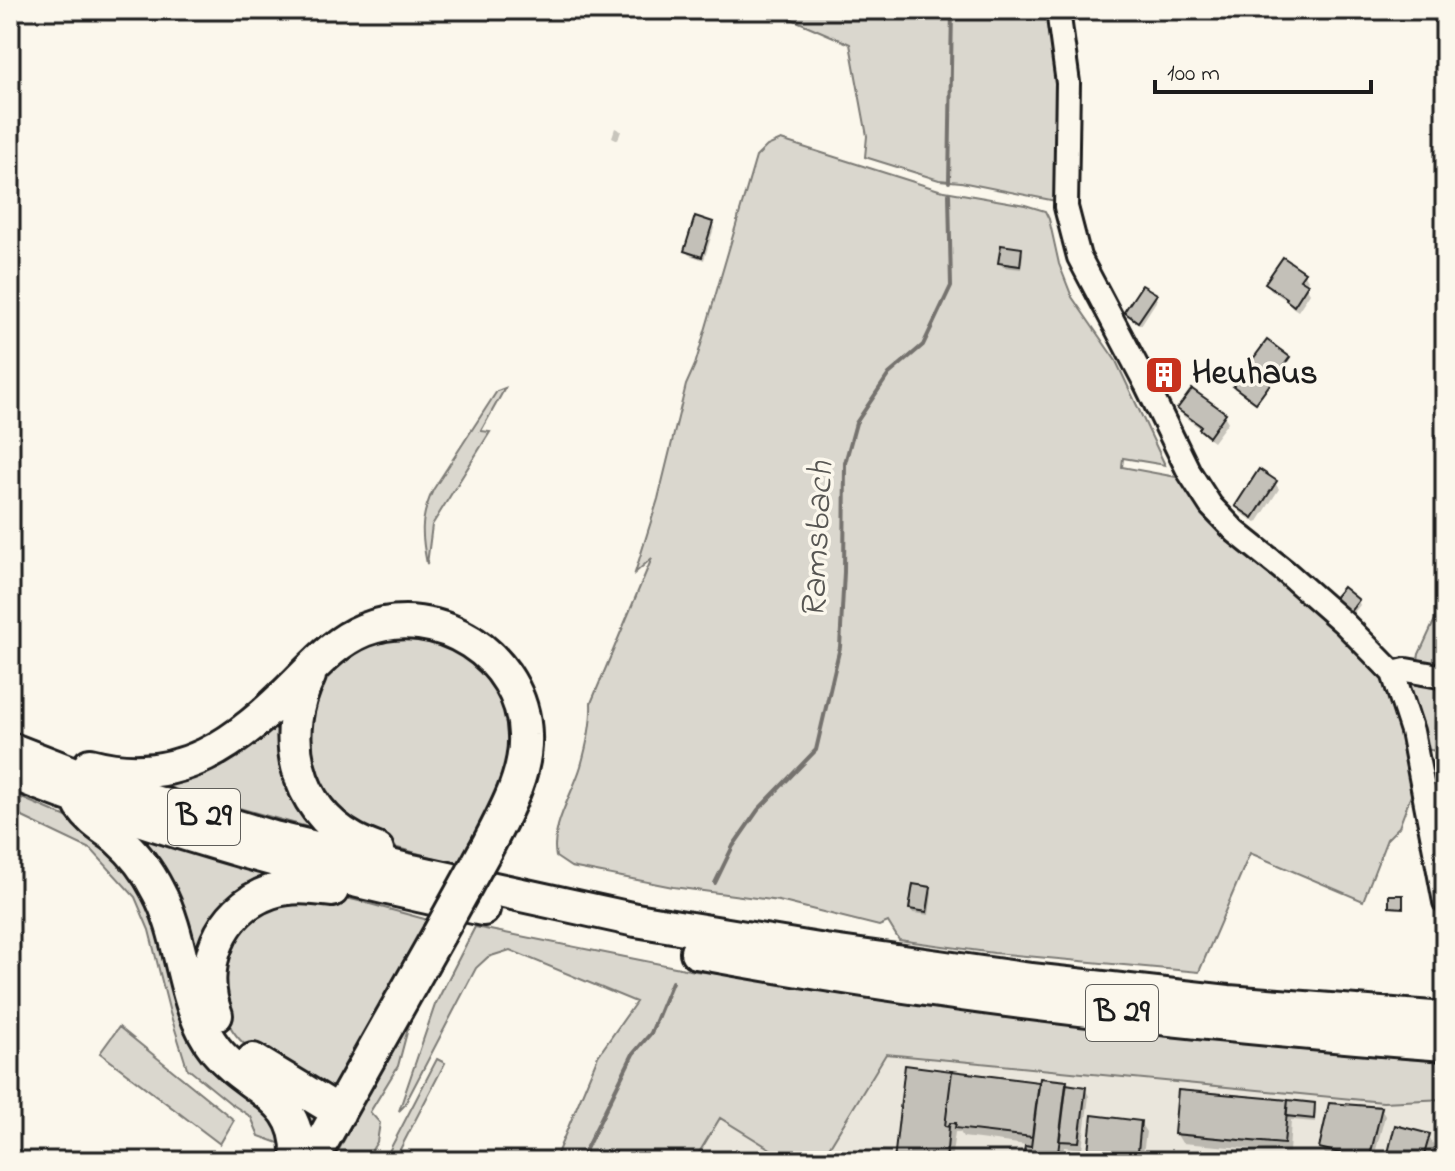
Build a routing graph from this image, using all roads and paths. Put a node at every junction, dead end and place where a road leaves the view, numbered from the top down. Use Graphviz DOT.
graph roads {
  1 [pos="1058,10"];
  2 [pos="317,663"];
  3 [pos="1393,673"];
  4 [pos="1445,677"];
  5 [pos="10,747"];
  6 [pos="10,772"];
  7 [pos="77,799"];
  8 [pos="403,869"];
  9 [pos="370,885"];
  10 [pos="1445,902"];
  11 [pos="1445,1019"];
  12 [pos="1445,1044"];
  13 [pos="339,1112"];
  14 [pos="298,1161"];
  15 [pos="311,1161"];
  1 -- 3 [label="street"];
  2 -- 5 [label="highway"];
  2 -- 8 [label="highway"];
  2 -- 13 [label="highway, bridge"];
  3 -- 4 [label="street"];
  3 -- 10 [label="street"];
  5 -- 8 [label="highway, B 29"];
  6 -- 7 [label="highway, B 29"];
  7 -- 9 [label="highway, B 29"];
  7 -- 14 [label="highway"];
  8 -- 11 [label="highway, B 29"];
  9 -- 12 [label="highway, B 29"];
  9 -- 13 [label="highway"];
  13 -- 15 [label="highway"];
}
